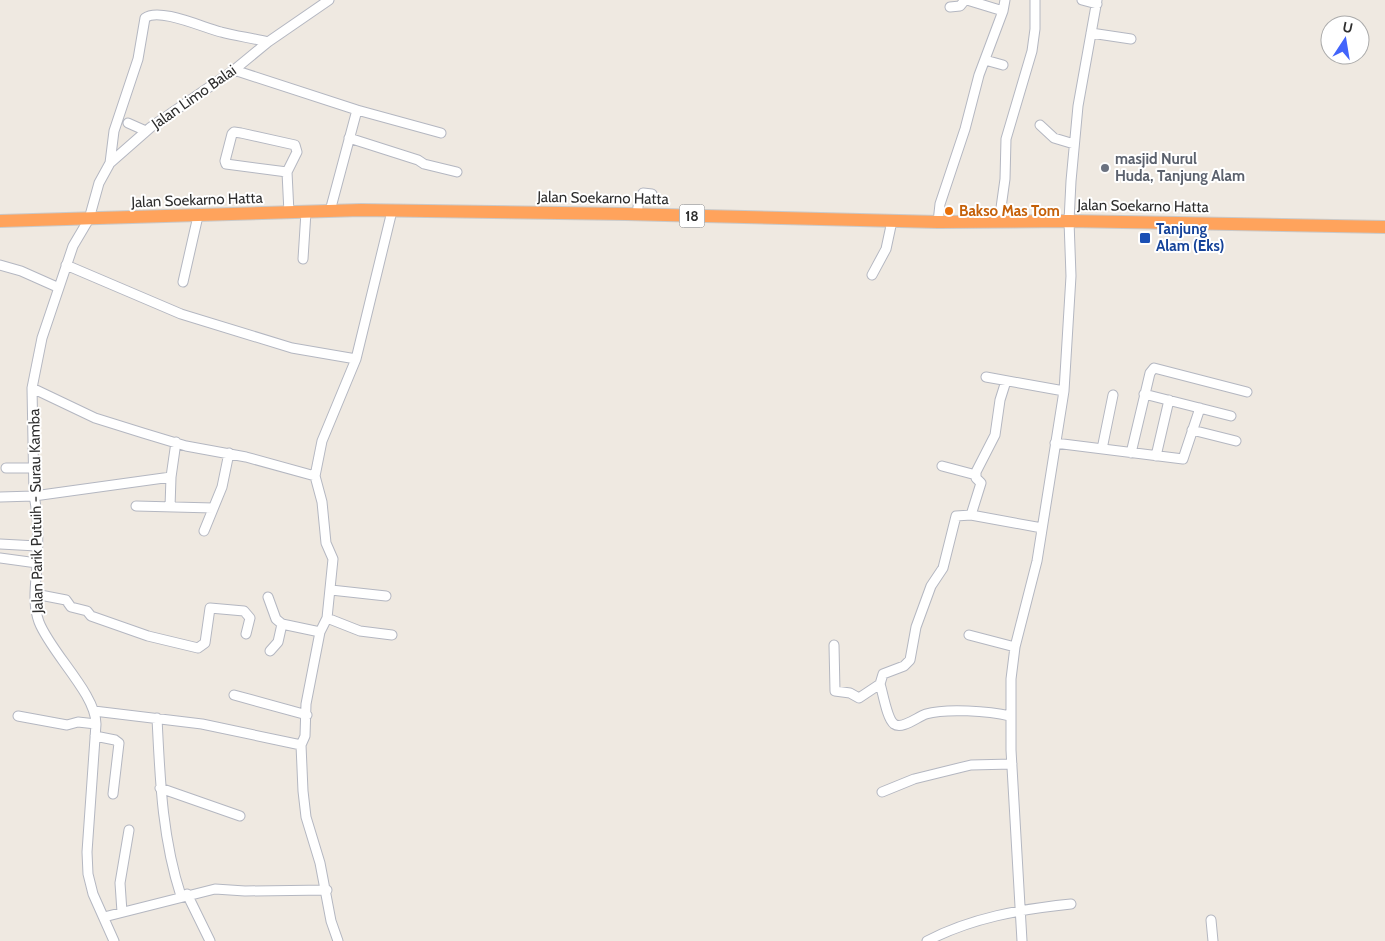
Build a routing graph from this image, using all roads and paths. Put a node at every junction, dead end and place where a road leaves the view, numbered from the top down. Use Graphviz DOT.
graph roads {
  1 [pos="329,0"];
  2 [pos="966,0"];
  3 [pos="1005,0"];
  4 [pos="1035,0"];
  5 [pos="1082,0"];
  6 [pos="1097,2"];
  7 [pos="950,7"];
  8 [pos="1003,11"];
  9 [pos="1091,33"];
  10 [pos="1131,39"];
  11 [pos="268,42"];
  12 [pos="985,60"];
  13 [pos="1003,65"];
  14 [pos="234,70"];
  15 [pos="356,110"];
  16 [pos="128,123"];
  17 [pos="1040,125"];
  18 [pos="146,131"];
  19 [pos="441,132"];
  20 [pos="350,138"];
  21 [pos="1074,144"];
  22 [pos="110,163"];
  23 [pos="288,172"];
  24 [pos="457,172"];
  25 [pos="652,194"];
  26 [pos="330,211"];
  27 [pos="392,211"];
  28 [pos="306,212"];
  29 [pos="289,213"];
  30 [pos="637,214"];
  31 [pos="198,216"];
  32 [pos="88,219"];
  33 [pos="892,220"];
  34 [pos="0,221"];
  35 [pos="1069,221"];
  36 [pos="938,222"];
  37 [pos="999,222"];
  38 [pos="1385,227"];
  39 [pos="303,258"];
  40 [pos="0,265"];
  41 [pos="66,265"];
  42 [pos="872,274"];
  43 [pos="183,282"];
  44 [pos="57,287"];
  45 [pos="356,359"];
  46 [pos="986,378"];
  47 [pos="1006,381"];
  48 [pos="32,388"];
  49 [pos="1064,391"];
  50 [pos="1247,392"];
  51 [pos="1144,394"];
  52 [pos="1113,395"];
  53 [pos="1169,400"];
  54 [pos="1200,408"];
  55 [pos="1231,416"];
  56 [pos="1192,430"];
  57 [pos="1236,441"];
  58 [pos="176,442"];
  59 [pos="1055,443"];
  60 [pos="1102,449"];
  61 [pos="229,453"];
  62 [pos="1131,453"];
  63 [pos="1156,456"];
  64 [pos="942,466"];
  65 [pos="6,468"];
  66 [pos="33,468"];
  67 [pos="976,475"];
  68 [pos="315,476"];
  69 [pos="171,477"];
  70 [pos="34,496"];
  71 [pos="0,497"];
  72 [pos="136,506"];
  73 [pos="170,507"];
  74 [pos="213,508"];
  75 [pos="971,515"];
  76 [pos="1042,528"];
  77 [pos="204,531"];
  78 [pos="0,544"];
  79 [pos="37,546"];
  80 [pos="0,558"];
  81 [pos="37,563"];
  82 [pos="331,590"];
  83 [pos="35,594"];
  84 [pos="386,596"];
  85 [pos="268,597"];
  86 [pos="327,618"];
  87 [pos="282,624"];
  88 [pos="320,632"];
  89 [pos="246,634"];
  90 [pos="392,635"];
  91 [pos="968,635"];
  92 [pos="834,645"];
  93 [pos="1015,647"];
  94 [pos="270,651"];
  95 [pos="880,684"];
  96 [pos="234,695"];
  97 [pos="94,711"];
  98 [pos="307,715"];
  99 [pos="18,716"];
  100 [pos="1010,716"];
  101 [pos="157,718"];
  102 [pos="96,724"];
  103 [pos="95,736"];
  104 [pos="301,745"];
  105 [pos="1012,764"];
  106 [pos="160,788"];
  107 [pos="882,792"];
  108 [pos="112,794"];
  109 [pos="240,816"];
  110 [pos="129,830"];
  111 [pos="327,890"];
  112 [pos="184,895"];
  113 [pos="1071,904"];
  114 [pos="1019,909"];
  115 [pos="122,912"];
  116 [pos="104,917"];
  117 [pos="1211,920"];
  118 [pos="114,941"];
  119 [pos="210,941"];
  120 [pos="338,941"];
  121 [pos="926,941"];
  122 [pos="1022,941"];
  123 [pos="1213,941"];
  1 -- 11 [label="street, Jalan Limo Balai"];
  2 -- 7 [label="street"];
  2 -- 8 [label="street"];
  3 -- 8 [label="street"];
  4 -- 37 [label="street"];
  5 -- 6 [label="street"];
  6 -- 9 [label="street"];
  8 -- 12 [label="street"];
  9 -- 10 [label="street"];
  9 -- 21 [label="street"];
  11 -- 14 [label="street, Jalan Limo Balai"];
  11 -- 22 [label="street"];
  12 -- 13 [label="street"];
  12 -- 36 [label="street"];
  14 -- 15 [label="street"];
  14 -- 18 [label="street, Jalan Limo Balai"];
  15 -- 19 [label="street"];
  15 -- 20 [label="street"];
  16 -- 18 [label="street"];
  17 -- 21 [label="street"];
  18 -- 22 [label="street, Jalan Limo Balai"];
  20 -- 24 [label="street"];
  20 -- 26 [label="street"];
  21 -- 35 [label="street"];
  22 -- 32 [label="street, Jalan Limo Balai"];
  23 -- 23 [label="street"];
  23 -- 29 [label="street"];
  25 -- 30 [label="street"];
  26 -- 27 [label="highway, Jalan Soekarno Hatta / 18"];
  26 -- 28 [label="highway, Jalan Soekarno Hatta / 18"];
  27 -- 30 [label="highway, Jalan Soekarno Hatta / 18"];
  27 -- 45 [label="street"];
  28 -- 29 [label="highway, Jalan Soekarno Hatta / 18"];
  28 -- 39 [label="street"];
  29 -- 31 [label="highway, Jalan Soekarno Hatta / 18"];
  30 -- 33 [label="highway, Jalan Soekarno Hatta / 18"];
  31 -- 32 [label="highway, Jalan Soekarno Hatta / 18"];
  31 -- 43 [label="street"];
  32 -- 34 [label="highway, Jalan Soekarno Hatta / 18"];
  32 -- 41 [label="street, Jalan Parik Putuih - Surau Kamba"];
  33 -- 36 [label="highway, Jalan Soekarno Hatta / 18"];
  33 -- 42 [label="street"];
  35 -- 37 [label="highway, Jalan Soekarno Hatta / 18"];
  35 -- 38 [label="highway, Jalan Soekarno Hatta / 18"];
  35 -- 49 [label="street"];
  36 -- 37 [label="highway, Jalan Soekarno Hatta / 18"];
  40 -- 44 [label="street"];
  41 -- 44 [label="street, Jalan Parik Putuih - Surau Kamba"];
  41 -- 45 [label="street"];
  44 -- 48 [label="street, Jalan Parik Putuih - Surau Kamba"];
  45 -- 68 [label="street"];
  46 -- 47 [label="street"];
  47 -- 49 [label="street"];
  47 -- 67 [label="street"];
  48 -- 58 [label="street"];
  48 -- 66 [label="street, Jalan Parik Putuih - Surau Kamba"];
  49 -- 59 [label="street"];
  50 -- 51 [label="street"];
  51 -- 53 [label="street"];
  51 -- 62 [label="street"];
  52 -- 60 [label="street"];
  53 -- 54 [label="street"];
  53 -- 63 [label="street"];
  54 -- 55 [label="street"];
  54 -- 56 [label="street"];
  56 -- 57 [label="street"];
  56 -- 63 [label="street"];
  58 -- 61 [label="street"];
  58 -- 69 [label="street"];
  59 -- 60 [label="street"];
  59 -- 76 [label="street"];
  60 -- 62 [label="street"];
  61 -- 68 [label="street"];
  61 -- 74 [label="street"];
  62 -- 63 [label="street"];
  64 -- 67 [label="street"];
  65 -- 66 [label="street"];
  66 -- 70 [label="street, Jalan Parik Putuih - Surau Kamba"];
  67 -- 75 [label="street"];
  68 -- 82 [label="street"];
  69 -- 70 [label="street"];
  69 -- 73 [label="street"];
  70 -- 71 [label="street"];
  70 -- 79 [label="street, Jalan Parik Putuih - Surau Kamba"];
  72 -- 73 [label="street"];
  73 -- 74 [label="street"];
  74 -- 77 [label="street"];
  75 -- 76 [label="street"];
  75 -- 95 [label="street"];
  76 -- 93 [label="street"];
  78 -- 79 [label="street"];
  79 -- 81 [label="street, Jalan Parik Putuih - Surau Kamba"];
  80 -- 81 [label="street"];
  81 -- 83 [label="street, Jalan Parik Putuih - Surau Kamba"];
  82 -- 84 [label="street"];
  82 -- 86 [label="street"];
  83 -- 89 [label="street"];
  83 -- 97 [label="street, Jalan Parik Putuih - Surau Kamba"];
  85 -- 87 [label="street"];
  86 -- 88 [label="street"];
  86 -- 90 [label="street"];
  87 -- 88 [label="street"];
  87 -- 94 [label="street"];
  88 -- 98 [label="street"];
  91 -- 93 [label="street"];
  92 -- 95 [label="street"];
  93 -- 100 [label="street"];
  95 -- 100 [label="street"];
  96 -- 98 [label="street"];
  97 -- 101 [label="street"];
  97 -- 102 [label="street, Jalan Parik Putuih - Surau Kamba"];
  98 -- 104 [label="street"];
  99 -- 102 [label="street"];
  100 -- 105 [label="street"];
  101 -- 104 [label="street"];
  101 -- 106 [label="street"];
  102 -- 103 [label="street, Jalan Parik Putuih - Surau Kamba"];
  103 -- 108 [label="street"];
  103 -- 116 [label="street, Jalan Parik Putuih - Surau Kamba"];
  104 -- 111 [label="street"];
  105 -- 107 [label="street"];
  105 -- 114 [label="street"];
  106 -- 109 [label="street"];
  106 -- 112 [label="street"];
  110 -- 115 [label="street"];
  111 -- 112 [label="street"];
  111 -- 120 [label="street"];
  112 -- 115 [label="street"];
  112 -- 119 [label="street"];
  113 -- 114 [label="street"];
  114 -- 121 [label="street"];
  114 -- 122 [label="street"];
  115 -- 116 [label="street"];
  116 -- 118 [label="street, Jalan Parik Putuih - Surau Kamba"];
  117 -- 123 [label="street"];
}
